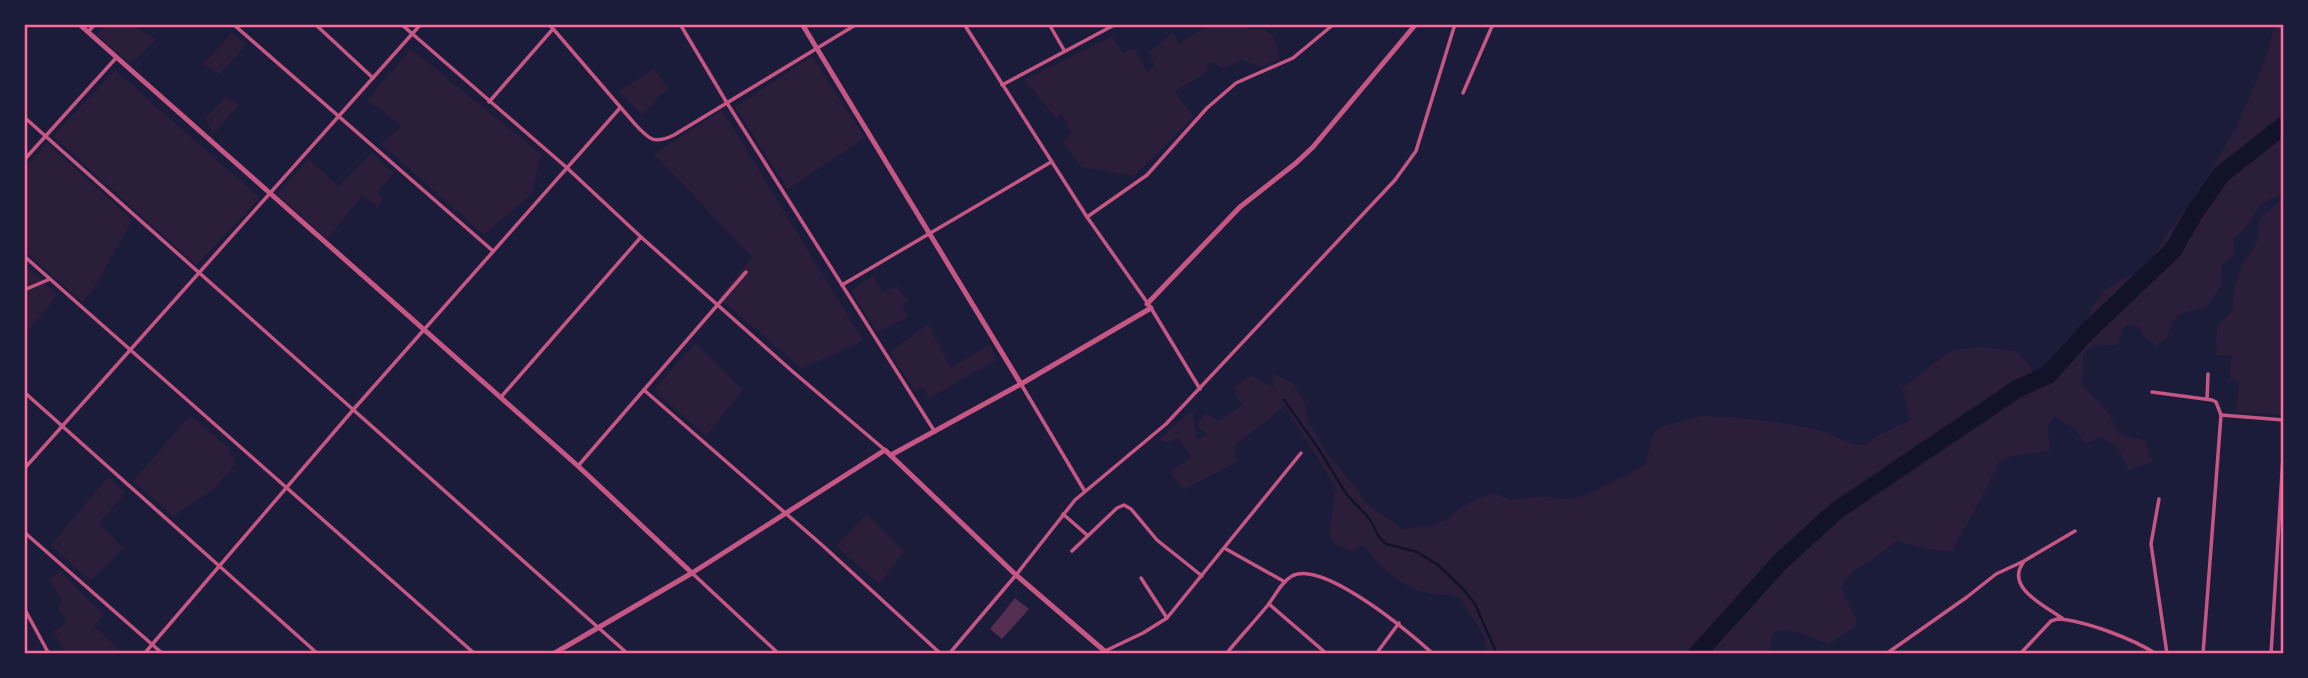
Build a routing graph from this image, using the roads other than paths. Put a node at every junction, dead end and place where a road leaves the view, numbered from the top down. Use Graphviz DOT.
graph roads {
  1 [pos="79,24"];
  2 [pos="95,24"];
  3 [pos="233,24"];
  4 [pos="315,24"];
  5 [pos="401,24"];
  6 [pos="421,24"];
  7 [pos="549,24"];
  8 [pos="680,24"];
  9 [pos="802,24"];
  10 [pos="857,24"];
  11 [pos="964,24"];
  12 [pos="1049,24"];
  13 [pos="1116,24"];
  14 [pos="1334,24"];
  15 [pos="1416,24"];
  16 [pos="1455,24"];
  17 [pos="1493,24"];
  18 [pos="552,29"];
  19 [pos="88,32"];
  20 [pos="412,35"];
  21 [pos="816,48"];
  22 [pos="1064,50"];
  23 [pos="116,58"];
  24 [pos="373,78"];
  25 [pos="1002,85"];
  26 [pos="1463,93"];
  27 [pos="489,102"];
  28 [pos="727,103"];
  29 [pos="620,108"];
  30 [pos="24,117"];
  31 [pos="339,117"];
  32 [pos="47,136"];
  33 [pos="24,160"];
  34 [pos="1051,162"];
  35 [pos="566,167"];
  36 [pos="270,193"];
  37 [pos="1087,217"];
  38 [pos="930,233"];
  39 [pos="641,237"];
  40 [pos="493,251"];
  41 [pos="24,256"];
  42 [pos="746,272"];
  43 [pos="198,273"];
  44 [pos="50,279"];
  45 [pos="841,285"];
  46 [pos="24,290"];
  47 [pos="718,304"];
  48 [pos="1149,306"];
  49 [pos="425,330"];
  50 [pos="130,350"];
  51 [pos="2208,374"];
  52 [pos="1021,384"];
  53 [pos="1200,389"];
  54 [pos="645,390"];
  55 [pos="24,392"];
  56 [pos="2152,392"];
  57 [pos="501,397"];
  58 [pos="2207,399"];
  59 [pos="353,410"];
  60 [pos="2221,415"];
  61 [pos="2284,420"];
  62 [pos="62,425"];
  63 [pos="934,432"];
  64 [pos="2284,440"];
  65 [pos="885,450"];
  66 [pos="1301,453"];
  67 [pos="891,455"];
  68 [pos="578,466"];
  69 [pos="24,469"];
  70 [pos="288,488"];
  71 [pos="1084,490"];
  72 [pos="2159,499"];
  73 [pos="785,513"];
  74 [pos="1063,514"];
  75 [pos="2075,531"];
  76 [pos="24,532"];
  77 [pos="1087,534"];
  78 [pos="1225,548"];
  79 [pos="1072,551"];
  80 [pos="2024,561"];
  81 [pos="219,566"];
  82 [pos="692,573"];
  83 [pos="1017,575"];
  84 [pos="1202,576"];
  85 [pos="1141,578"];
  86 [pos="1285,582"];
  87 [pos="1269,604"];
  88 [pos="24,608"];
  89 [pos="1167,618"];
  90 [pos="2063,619"];
  91 [pos="1399,623"];
  92 [pos="597,627"];
  93 [pos="153,644"];
  94 [pos="1106,652"];
  95 [pos="49,653"];
  96 [pos="144,653"];
  97 [pos="163,653"];
  98 [pos="318,653"];
  99 [pos="475,653"];
  100 [pos="553,653"];
  101 [pos="628,653"];
  102 [pos="779,653"];
  103 [pos="941,653"];
  104 [pos="949,653"];
  105 [pos="1226,653"];
  106 [pos="1327,653"];
  107 [pos="1376,653"];
  108 [pos="1433,653"];
  109 [pos="1887,653"];
  110 [pos="2020,653"];
  111 [pos="2156,653"];
  112 [pos="2167,653"];
  113 [pos="2203,653"];
  114 [pos="2271,653"];
  1 -- 19 [label="street"];
  2 -- 19 [label="street"];
  3 -- 31 [label="street"];
  4 -- 24 [label="street"];
  5 -- 20 [label="street"];
  6 -- 20 [label="street"];
  7 -- 18 [label="street"];
  8 -- 28 [label="street"];
  9 -- 21 [label="street"];
  10 -- 21 [label="street"];
  11 -- 25 [label="street"];
  12 -- 22 [label="street"];
  13 -- 22 [label="street"];
  14 -- 37 [label="street"];
  15 -- 48 [label="street"];
  16 -- 53 [label="street"];
  17 -- 26 [label="street"];
  18 -- 27 [label="street"];
  18 -- 29 [label="street"];
  19 -- 23 [label="street"];
  20 -- 24 [label="street"];
  20 -- 27 [label="street"];
  21 -- 28 [label="street"];
  21 -- 38 [label="street"];
  22 -- 25 [label="street"];
  23 -- 32 [label="street"];
  23 -- 36 [label="street"];
  24 -- 31 [label="street"];
  25 -- 34 [label="street"];
  27 -- 35 [label="street"];
  28 -- 29 [label="street"];
  28 -- 45 [label="street"];
  29 -- 35 [label="street"];
  30 -- 32 [label="street"];
  31 -- 36 [label="street"];
  31 -- 40 [label="street"];
  32 -- 33 [label="street"];
  32 -- 43 [label="street"];
  34 -- 37 [label="street"];
  34 -- 38 [label="street"];
  35 -- 39 [label="street"];
  35 -- 40 [label="street"];
  36 -- 43 [label="street"];
  36 -- 49 [label="street"];
  37 -- 48 [label="street"];
  38 -- 45 [label="street"];
  38 -- 52 [label="street"];
  39 -- 47 [label="street"];
  39 -- 57 [label="street"];
  40 -- 49 [label="street"];
  41 -- 44 [label="street"];
  42 -- 47 [label="street"];
  43 -- 50 [label="street"];
  43 -- 59 [label="street"];
  44 -- 46 [label="street"];
  44 -- 50 [label="street"];
  45 -- 63 [label="street"];
  47 -- 54 [label="street"];
  47 -- 65 [label="street"];
  48 -- 52 [label="street"];
  48 -- 53 [label="street"];
  49 -- 57 [label="street"];
  49 -- 59 [label="street"];
  50 -- 62 [label="street"];
  50 -- 70 [label="street"];
  51 -- 58 [label="street"];
  52 -- 63 [label="street"];
  52 -- 71 [label="street"];
  53 -- 71 [label="street"];
  54 -- 68 [label="street"];
  54 -- 73 [label="street"];
  55 -- 62 [label="street"];
  56 -- 58 [label="street"];
  57 -- 68 [label="street"];
  58 -- 60 [label="street"];
  59 -- 70 [label="street"];
  59 -- 92 [label="street"];
  60 -- 61 [label="street"];
  60 -- 113 [label="street"];
  62 -- 69 [label="street"];
  62 -- 81 [label="street"];
  63 -- 67 [label="street"];
  64 -- 114 [label="street"];
  65 -- 67 [label="street"];
  65 -- 73 [label="street"];
  66 -- 78 [label="street"];
  67 -- 83 [label="street"];
  68 -- 82 [label="street"];
  70 -- 81 [label="street"];
  70 -- 99 [label="street"];
  71 -- 74 [label="street"];
  72 -- 112 [label="street"];
  73 -- 82 [label="street"];
  73 -- 103 [label="street"];
  74 -- 77 [label="street"];
  74 -- 83 [label="street"];
  75 -- 80 [label="street"];
  76 -- 93 [label="street"];
  77 -- 79 [label="street"];
  77 -- 84 [label="street"];
  78 -- 84 [label="street"];
  78 -- 86 [label="street"];
  80 -- 90 [label="street"];
  80 -- 109 [label="street"];
  81 -- 93 [label="street"];
  81 -- 98 [label="street"];
  82 -- 92 [label="street"];
  82 -- 102 [label="street"];
  83 -- 94 [label="street"];
  83 -- 104 [label="street"];
  84 -- 89 [label="street"];
  85 -- 89 [label="street"];
  86 -- 87 [label="street"];
  86 -- 91 [label="street"];
  87 -- 105 [label="street"];
  87 -- 106 [label="street"];
  88 -- 95 [label="street"];
  89 -- 94 [label="street"];
  90 -- 110 [label="street"];
  90 -- 111 [label="street"];
  91 -- 107 [label="street"];
  91 -- 108 [label="street"];
  92 -- 100 [label="street"];
  92 -- 101 [label="street"];
  93 -- 96 [label="street"];
  93 -- 97 [label="street"];
}
